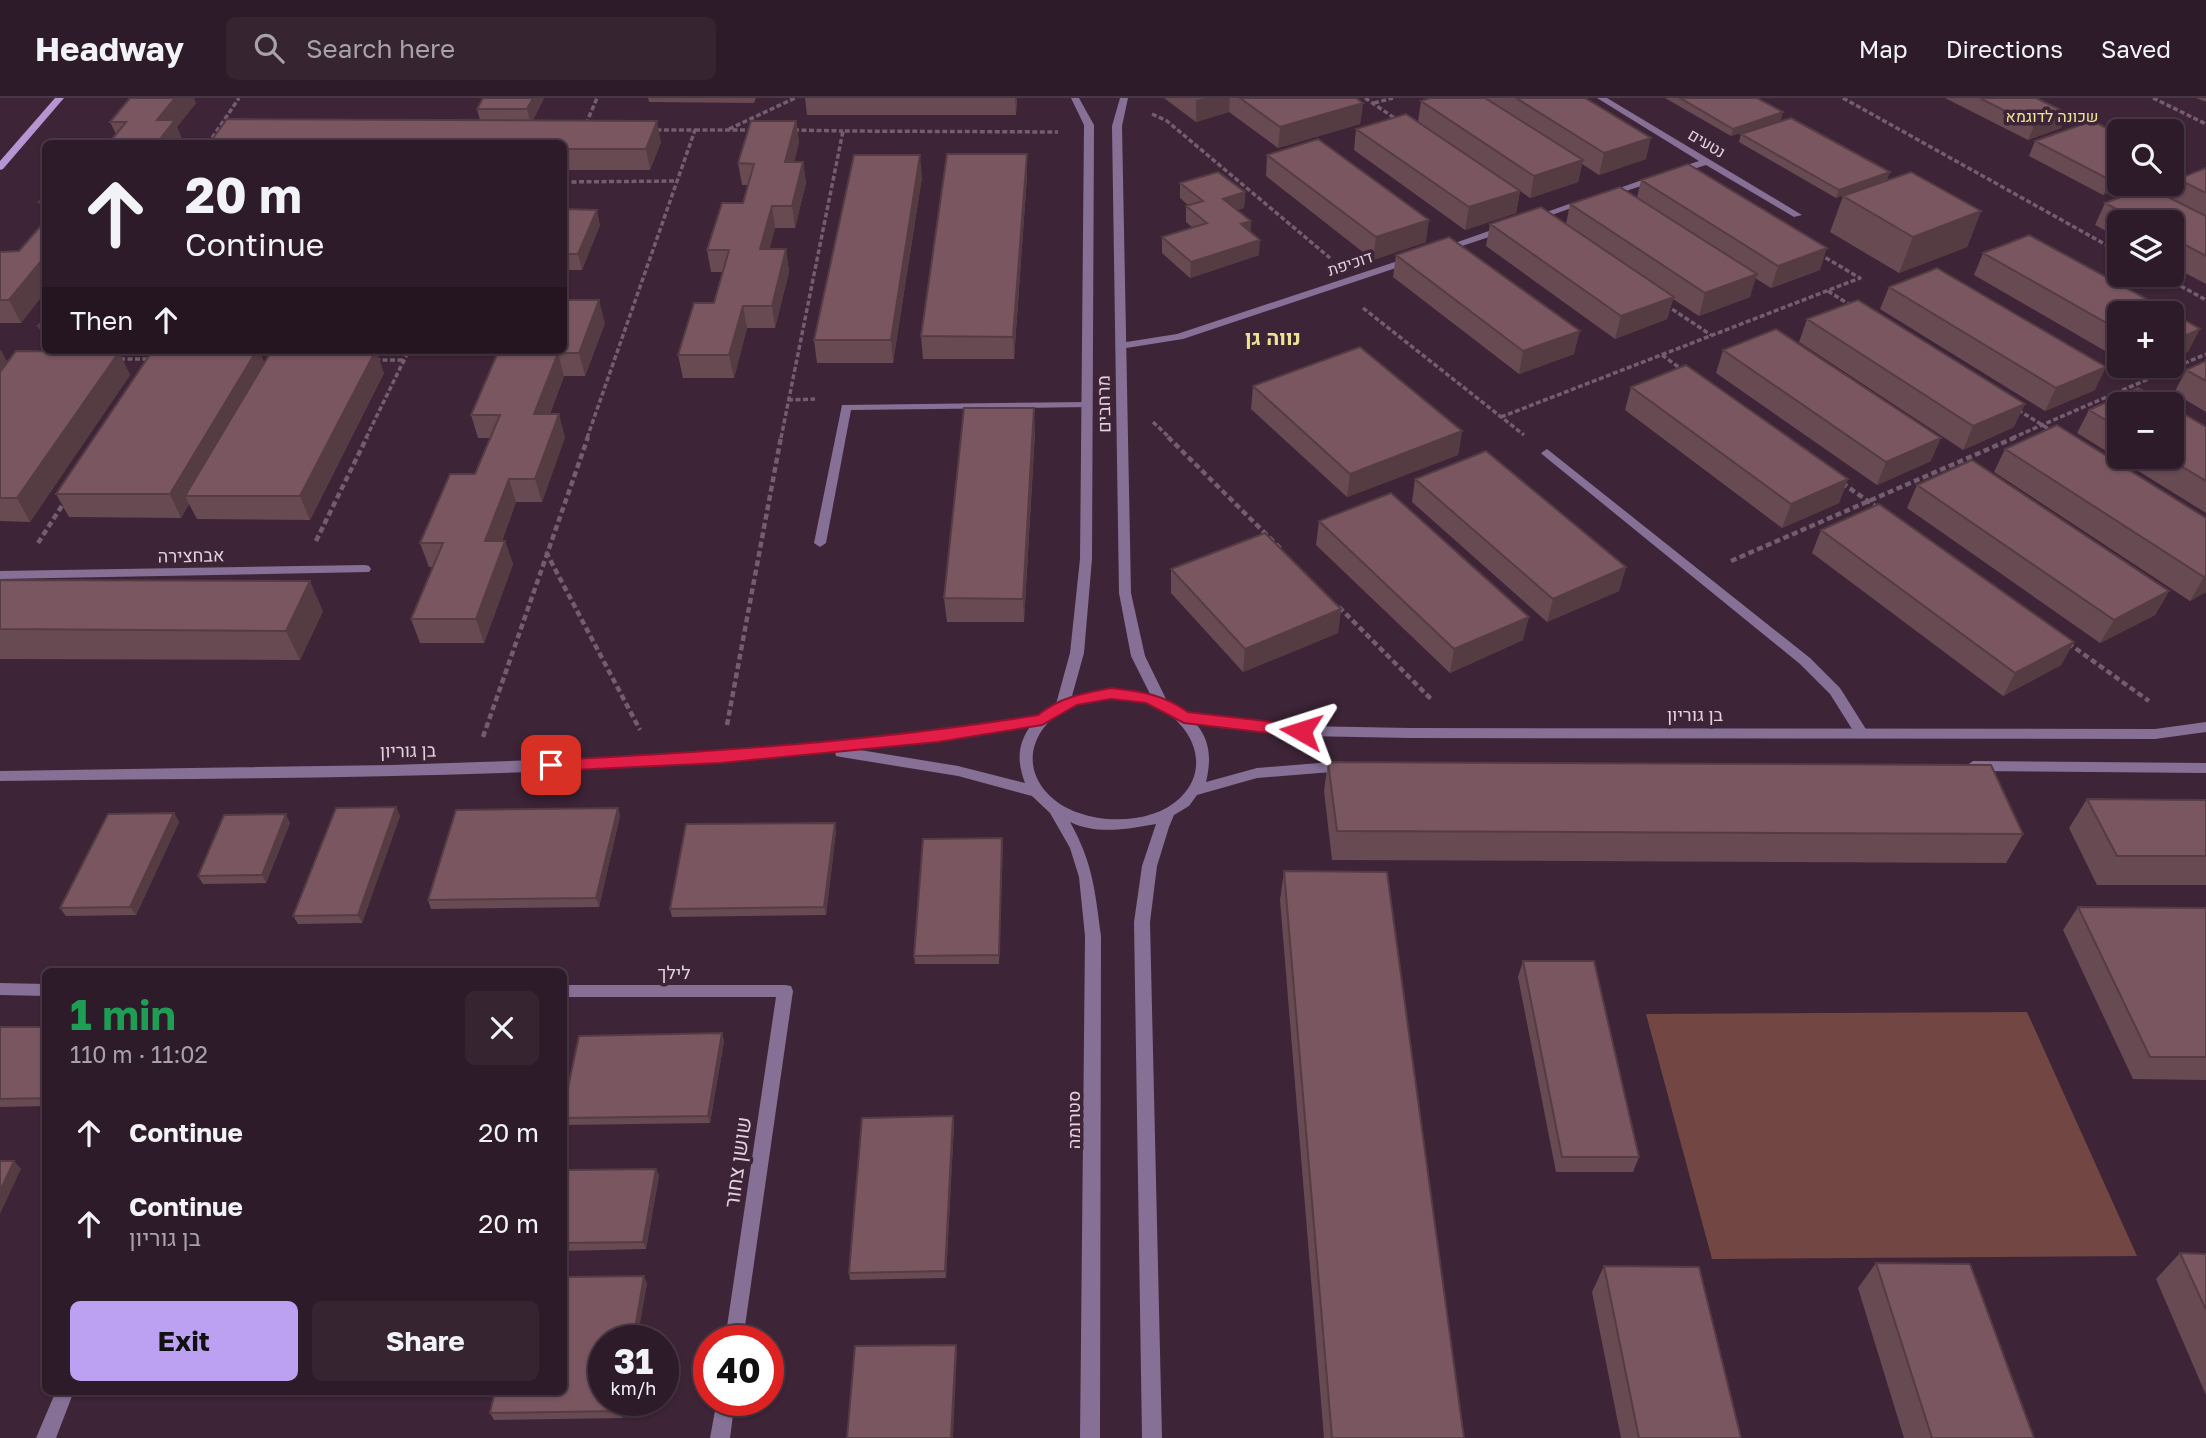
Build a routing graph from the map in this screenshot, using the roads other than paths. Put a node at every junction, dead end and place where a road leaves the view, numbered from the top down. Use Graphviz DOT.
graph roads {
  1 [pos="60,98"];
  2 [pos="1075,98"];
  3 [pos="1601,98"];
  4 [pos="1122,103"];
  5 [pos="1707,161"];
  6 [pos="0,167"];
  7 [pos="1797,215"];
  8 [pos="1526,222"];
  9 [pos="1512,226"];
  10 [pos="1433,252"];
  11 [pos="1420,257"];
  12 [pos="1120,346"];
  13 [pos="1087,405"];
  14 [pos="1546,453"];
  15 [pos="820,543"];
  16 [pos="365,569"];
  17 [pos="0,575"];
  18 [pos="1161,702"];
  19 [pos="1063,704"];
  20 [pos="1184,718"];
  21 [pos="1042,719"];
  22 [pos="2199,729"];
  23 [pos="1862,734"];
  24 [pos="816,748"];
  25 [pos="1363,766"];
  26 [pos="1962,766"];
  27 [pos="2206,768"];
  28 [pos="0,776"];
  29 [pos="1035,791"];
  30 [pos="1194,791"];
  31 [pos="1055,809"];
  32 [pos="1168,813"];
  33 [pos="0,989"];
  34 [pos="42,990"];
  35 [pos="567,991"];
  36 [pos="785,991"];
  37 [pos="736,1325"];
  38 [pos="63,1395"];
  39 [pos="723,1416"];
  40 [pos="47,1438"];
  41 [pos="720,1438"];
  42 [pos="1090,1438"];
  43 [pos="1152,1438"];
  1 -- 6 [label="main road"];
  2 -- 13 [label="street, מרחבים"];
  3 -- 5 [label="street, נטעים"];
  4 -- 12 [label="street, מרחבים"];
  5 -- 7 [label="street, נטעים"];
  5 -- 8 [label="street"];
  9 -- 10 [label="street"];
  11 -- 12 [label="street, דוכיפת"];
  12 -- 18 [label="street, מרחבים"];
  13 -- 15 [label="street"];
  13 -- 19 [label="street, מרחבים"];
  14 -- 23 [label="street"];
  16 -- 17 [label="street, אבחצירה"];
  18 -- 19 [label="street"];
  18 -- 20 [label="street"];
  19 -- 21 [label="street"];
  20 -- 23 [label="street, בן גוריון"];
  20 -- 30 [label="street"];
  21 -- 24 [label="street, בן גוריון"];
  21 -- 29 [label="street"];
  22 -- 23 [label="street, בן גוריון"];
  24 -- 28 [label="street, בן גוריון"];
  24 -- 29 [label="street, בן גוריון"];
  25 -- 30 [label="street"];
  26 -- 27 [label="street"];
  29 -- 31 [label="street"];
  30 -- 32 [label="street"];
  31 -- 32 [label="street"];
  31 -- 42 [label="street, סטרומה"];
  32 -- 43 [label="street"];
  33 -- 34 [label="street"];
  35 -- 36 [label="street, לילך"];
  36 -- 37 [label="street, שושן צחור"];
  38 -- 40 [label="street"];
  39 -- 41 [label="street"];
}
